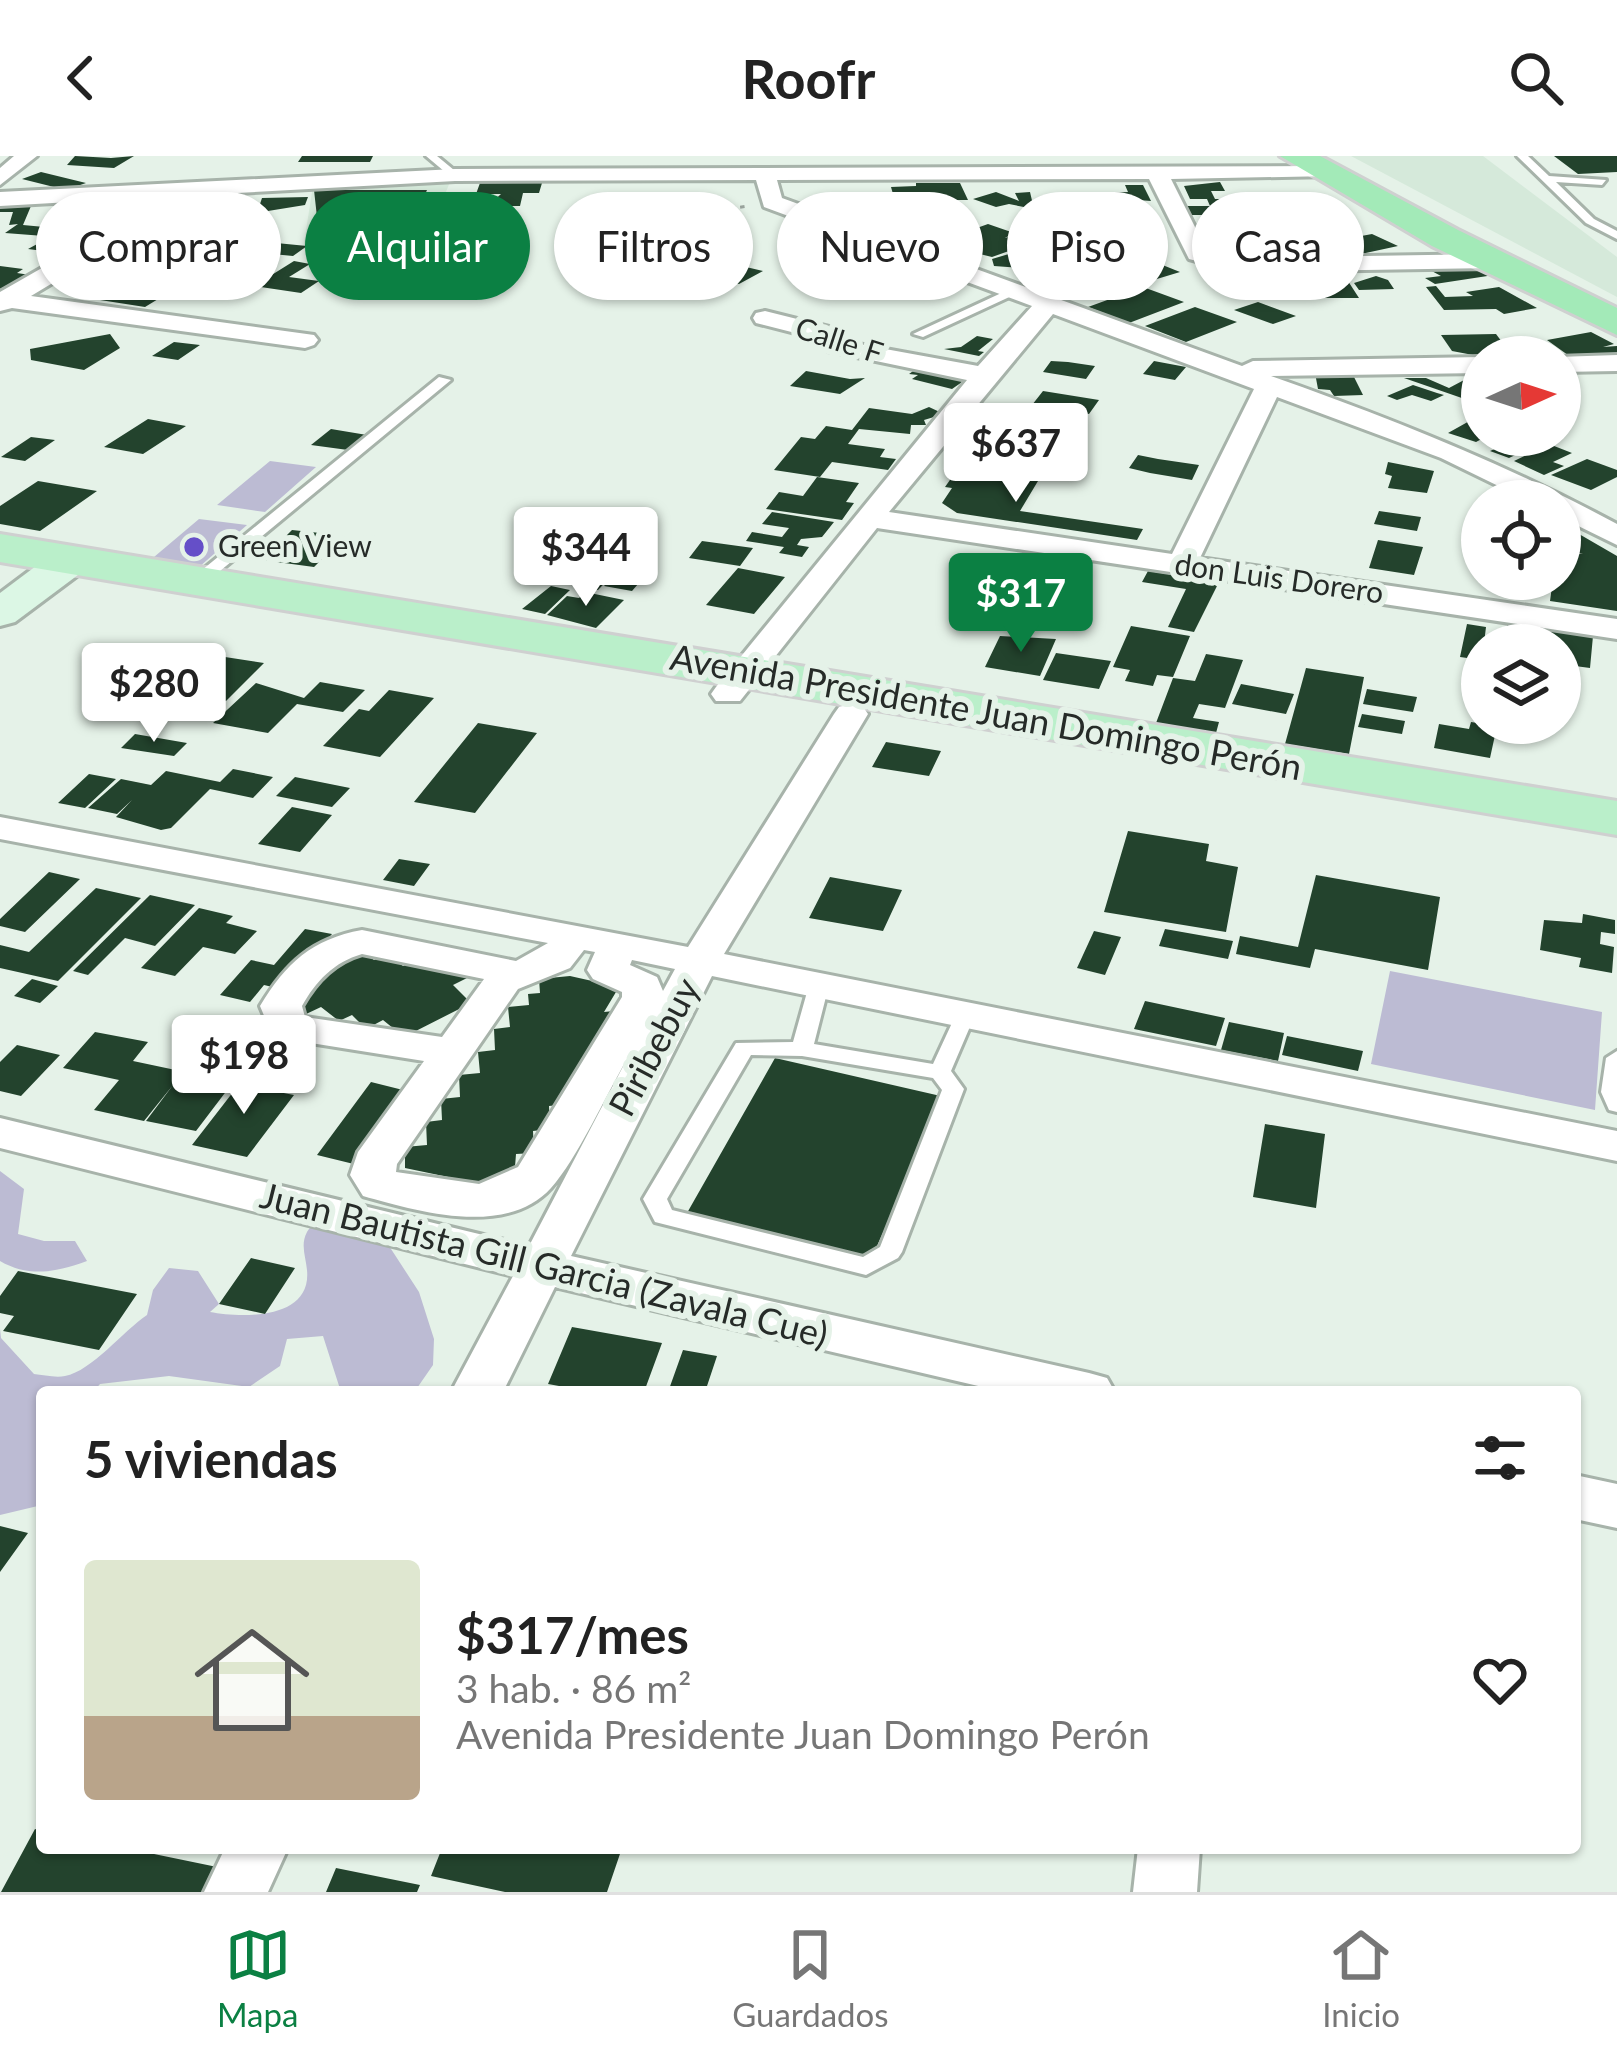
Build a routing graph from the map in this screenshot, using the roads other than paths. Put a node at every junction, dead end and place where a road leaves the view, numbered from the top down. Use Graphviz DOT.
graph roads {
  1 [pos="27,156"];
  2 [pos="431,156"];
  3 [pos="1522,156"];
  4 [pos="1314,161"];
  5 [pos="455,175"];
  6 [pos="764,175"];
  7 [pos="1158,175"];
  8 [pos="1617,176"];
  9 [pos="0,178"];
  10 [pos="1551,179"];
  11 [pos="1602,182"];
  12 [pos="154,189"];
  13 [pos="1617,192"];
  14 [pos="0,199"];
  15 [pos="1617,236"];
  16 [pos="1490,261"];
  17 [pos="1007,289"];
  18 [pos="1007,295"];
  19 [pos="1036,300"];
  20 [pos="3,301"];
  21 [pos="1047,304"];
  22 [pos="1612,316"];
  23 [pos="765,318"];
  24 [pos="919,334"];
  25 [pos="305,340"];
  26 [pos="1617,363"];
  27 [pos="1581,364"];
  28 [pos="1461,365"];
  29 [pos="1228,369"];
  30 [pos="984,375"];
  31 [pos="444,380"];
  32 [pos="1270,384"];
  33 [pos="1511,480"];
  34 [pos="1581,517"];
  35 [pos="870,518"];
  36 [pos="1617,536"];
  37 [pos="1182,564"];
  38 [pos="22,577"];
  39 [pos="196,582"];
  40 [pos="1617,629"];
  41 [pos="737,682"];
  42 [pos="851,714"];
  43 [pos="1617,818"];
  44 [pos="0,828"];
  45 [pos="1617,842"];
  46 [pos="547,957"];
  47 [pos="613,958"];
  48 [pos="699,962"];
  49 [pos="819,986"];
  50 [pos="965,1015"];
  51 [pos="802,1049"];
  52 [pos="452,1052"];
  53 [pos="1617,1058"];
  54 [pos="940,1072"];
  55 [pos="1617,1105"];
  56 [pos="0,1133"];
  57 [pos="1617,1146"];
  58 [pos="539,1265"];
  59 [pos="481,1386"];
  60 [pos="1063,1386"];
  61 [pos="1581,1498"];
  62 [pos="1617,1506"];
  63 [pos="254,1854"];
  64 [pos="1169,1854"];
  65 [pos="236,1892"];
  66 [pos="1166,1892"];
  1 -- 9 [label="street"];
  2 -- 5 [label="lane"];
  3 -- 10 [label="lane"];
  4 -- 7 [label="street"];
  4 -- 16 [label="highway"];
  4 -- 22 [label="highway"];
  5 -- 6 [label="street"];
  5 -- 12 [label="street"];
  6 -- 7 [label="street"];
  6 -- 17 [label="street"];
  7 -- 16 [label="street"];
  8 -- 11 [label="lane"];
  10 -- 11 [label="lane"];
  10 -- 15 [label="lane"];
  11 -- 13 [label="lane"];
  12 -- 14 [label="street"];
  12 -- 20 [label="street"];
  16 -- 22 [label="highway"];
  18 -- 24 [label="lane"];
  19 -- 21 [label="street"];
  20 -- 25 [label="street"];
  21 -- 29 [label="street"];
  21 -- 30 [label="street"];
  23 -- 30 [label="street, Calle F"];
  26 -- 27 [label="street"];
  28 -- 29 [label="street"];
  29 -- 32 [label="street"];
  30 -- 35 [label="street"];
  31 -- 39 [label="lane"];
  32 -- 33 [label="street"];
  32 -- 37 [label="street"];
  34 -- 36 [label="street"];
  35 -- 37 [label="street, don Luis Dorero"];
  35 -- 41 [label="street"];
  37 -- 40 [label="street, don Luis Dorero"];
  38 -- 39 [label="main road, Avenida Presidente Juan Domingo Perón"];
  38 -- 41 [label="main road, Avenida Presidente Juan Domingo Perón"];
  39 -- 41 [label="main road, Avenida Presidente Juan Domingo Perón"];
  41 -- 42 [label="main road, Avenida Presidente Juan Domingo Perón"];
  41 -- 43 [label="main road, Avenida Presidente Juan Domingo Perón"];
  42 -- 45 [label="main road, Avenida Presidente Juan Domingo Perón"];
  42 -- 48 [label="street, Piribebuy"];
  44 -- 46 [label="street"];
  46 -- 47 [label="street"];
  46 -- 52 [label="street"];
  46 -- 52 [label="street"];
  47 -- 48 [label="street"];
  47 -- 52 [label="street"];
  48 -- 49 [label="street"];
  48 -- 58 [label="street, Piribebuy"];
  49 -- 50 [label="street"];
  49 -- 51 [label="lane"];
  50 -- 54 [label="lane"];
  50 -- 57 [label="street"];
  51 -- 54 [label="lane"];
  51 -- 54 [label="lane"];
  53 -- 55 [label="lane"];
  56 -- 58 [label="street, Juan Bautista Gill Garcia (Zavala Cue)"];
  58 -- 59 [label="street, Piribebuy"];
  58 -- 60 [label="street, Juan Bautista Gill Garcia (Zavala Cue)"];
  61 -- 62 [label="street"];
  63 -- 65 [label="street"];
  64 -- 66 [label="street"];
}
